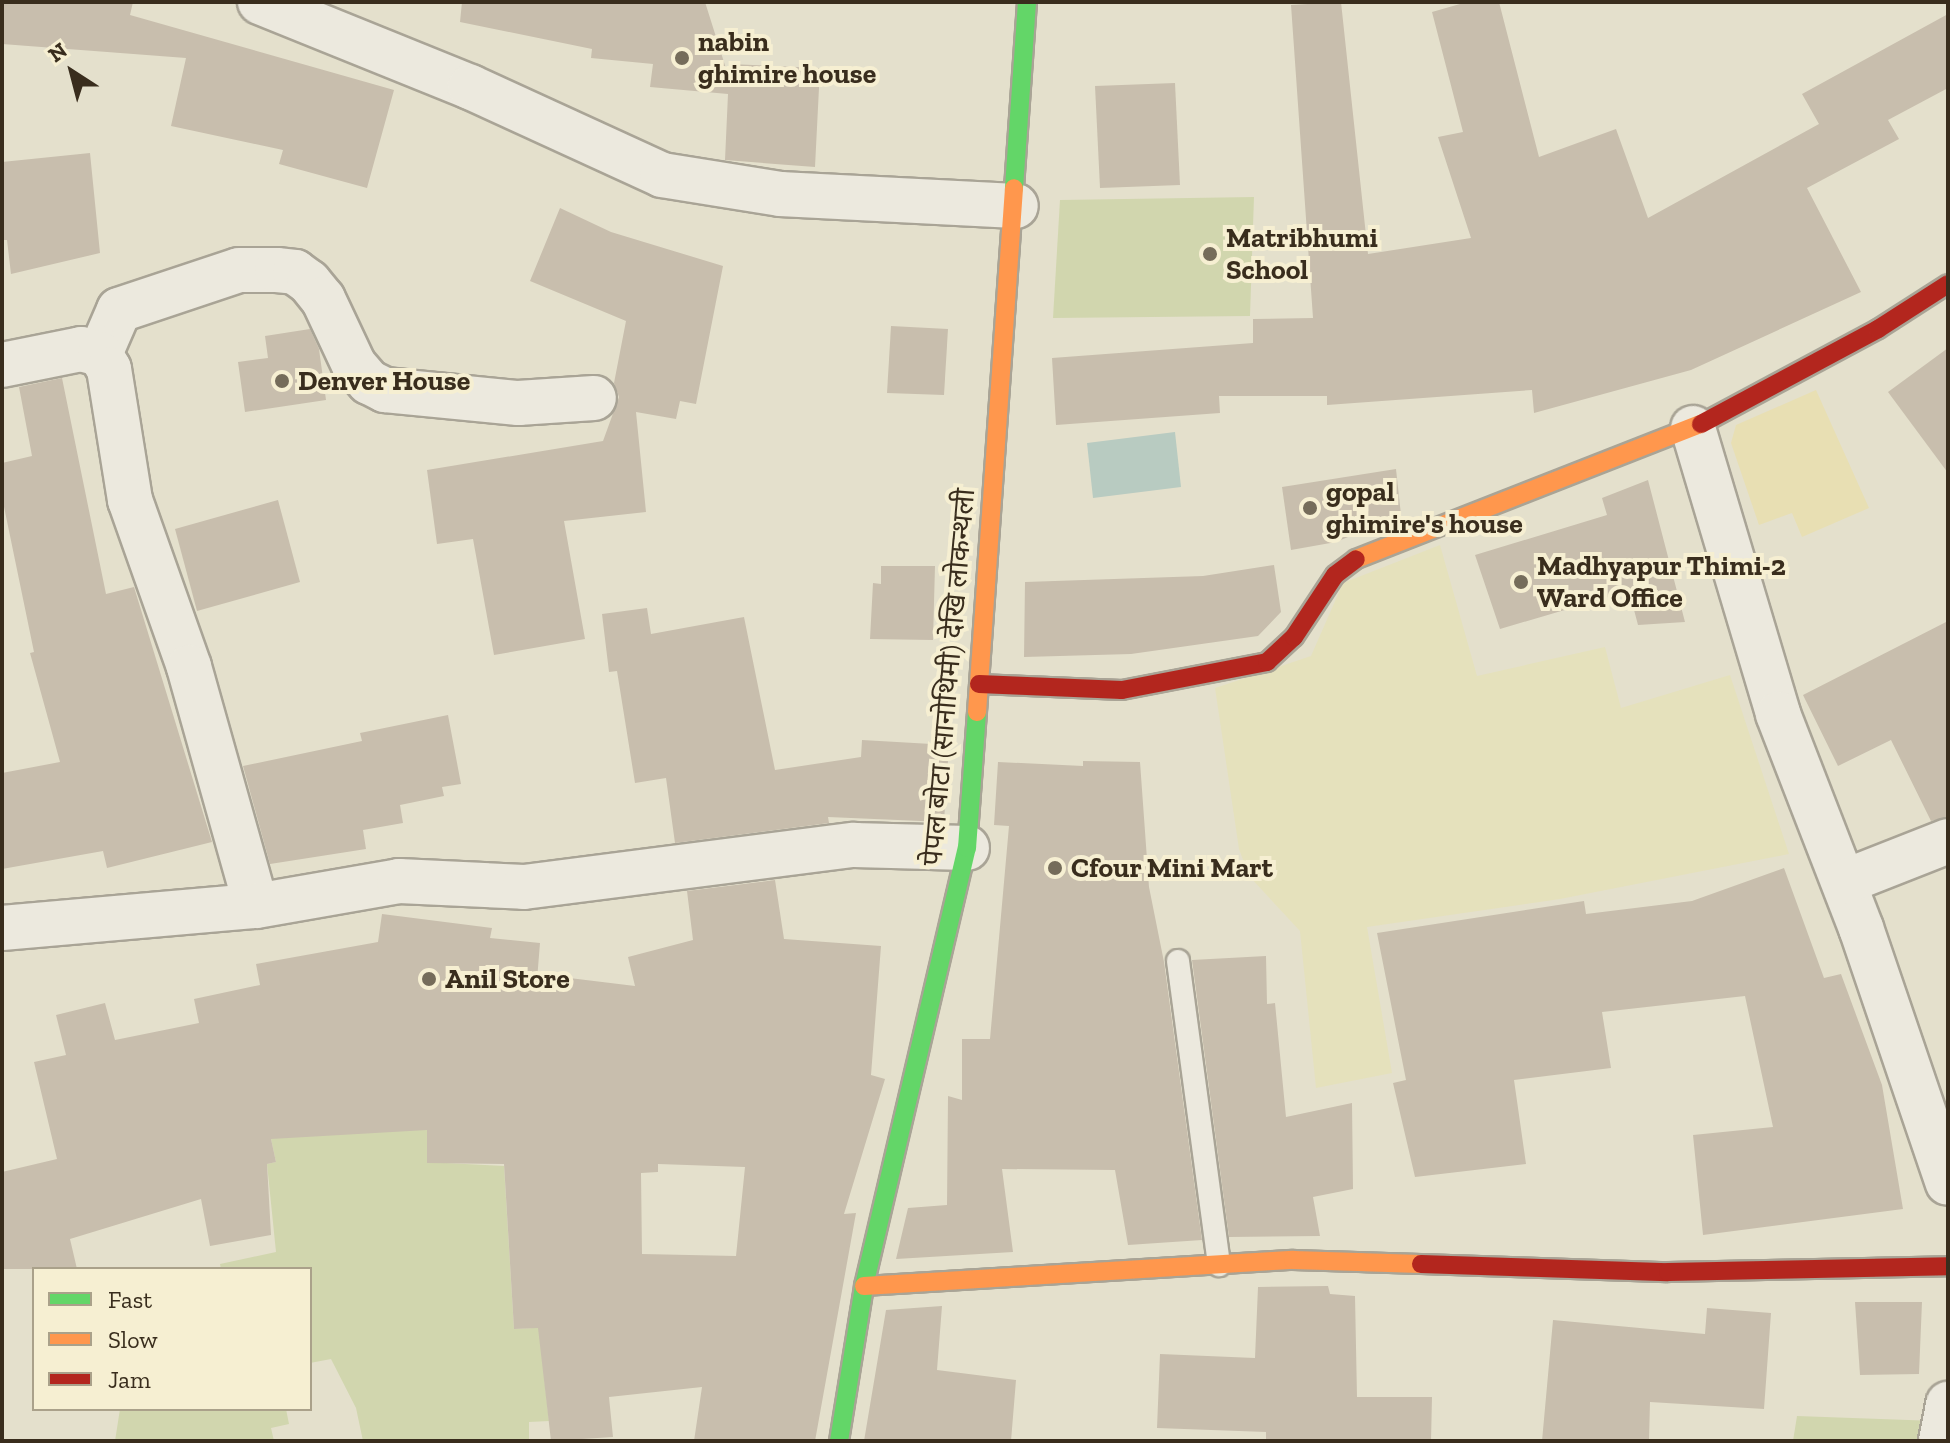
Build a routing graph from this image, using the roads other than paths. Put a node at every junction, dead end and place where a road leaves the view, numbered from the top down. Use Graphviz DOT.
graph roads {
  1 [pos="260,2"];
  2 [pos="1027,2"];
  3 [pos="1016,206"];
  4 [pos="1948,284"];
  5 [pos="100,354"];
  6 [pos="2,365"];
  7 [pos="594,398"];
  8 [pos="1693,428"];
  9 [pos="979,684"];
  10 [pos="1948,841"];
  11 [pos="967,848"];
  12 [pos="1844,882"];
  13 [pos="256,906"];
  14 [pos="2,928"];
  15 [pos="1178,961"];
  16 [pos="1948,1183"];
  17 [pos="1219,1265"];
  18 [pos="1948,1266"];
  19 [pos="864,1286"];
  20 [pos="1948,1404"];
  21 [pos="839,1441"];
  22 [pos="1941,1441"];
  1 -- 3 [label="street"];
  2 -- 3 [label="street, पेपल बोटा (सानोथिमी) देखि लोकन्थली"];
  3 -- 9 [label="street, पेपल बोटा (सानोथिमी) देखि लोकन्थली"];
  4 -- 8 [label="street"];
  5 -- 6 [label="street"];
  5 -- 7 [label="street"];
  5 -- 13 [label="street"];
  8 -- 9 [label="street"];
  8 -- 12 [label="street"];
  9 -- 11 [label="street, पेपल बोटा (सानोथिमी) देखि लोकन्थली"];
  10 -- 12 [label="street"];
  11 -- 13 [label="street"];
  11 -- 19 [label="street, पेपल बोटा (सानोथिमी) देखि लोकन्थली"];
  12 -- 16 [label="street"];
  13 -- 14 [label="street"];
  15 -- 17 [label="lane"];
  17 -- 18 [label="street"];
  17 -- 19 [label="street"];
  19 -- 21 [label="street, पेपल बोटा (सानोथिमी) देखि लोकन्थली"];
  20 -- 22 [label="street"];
}
